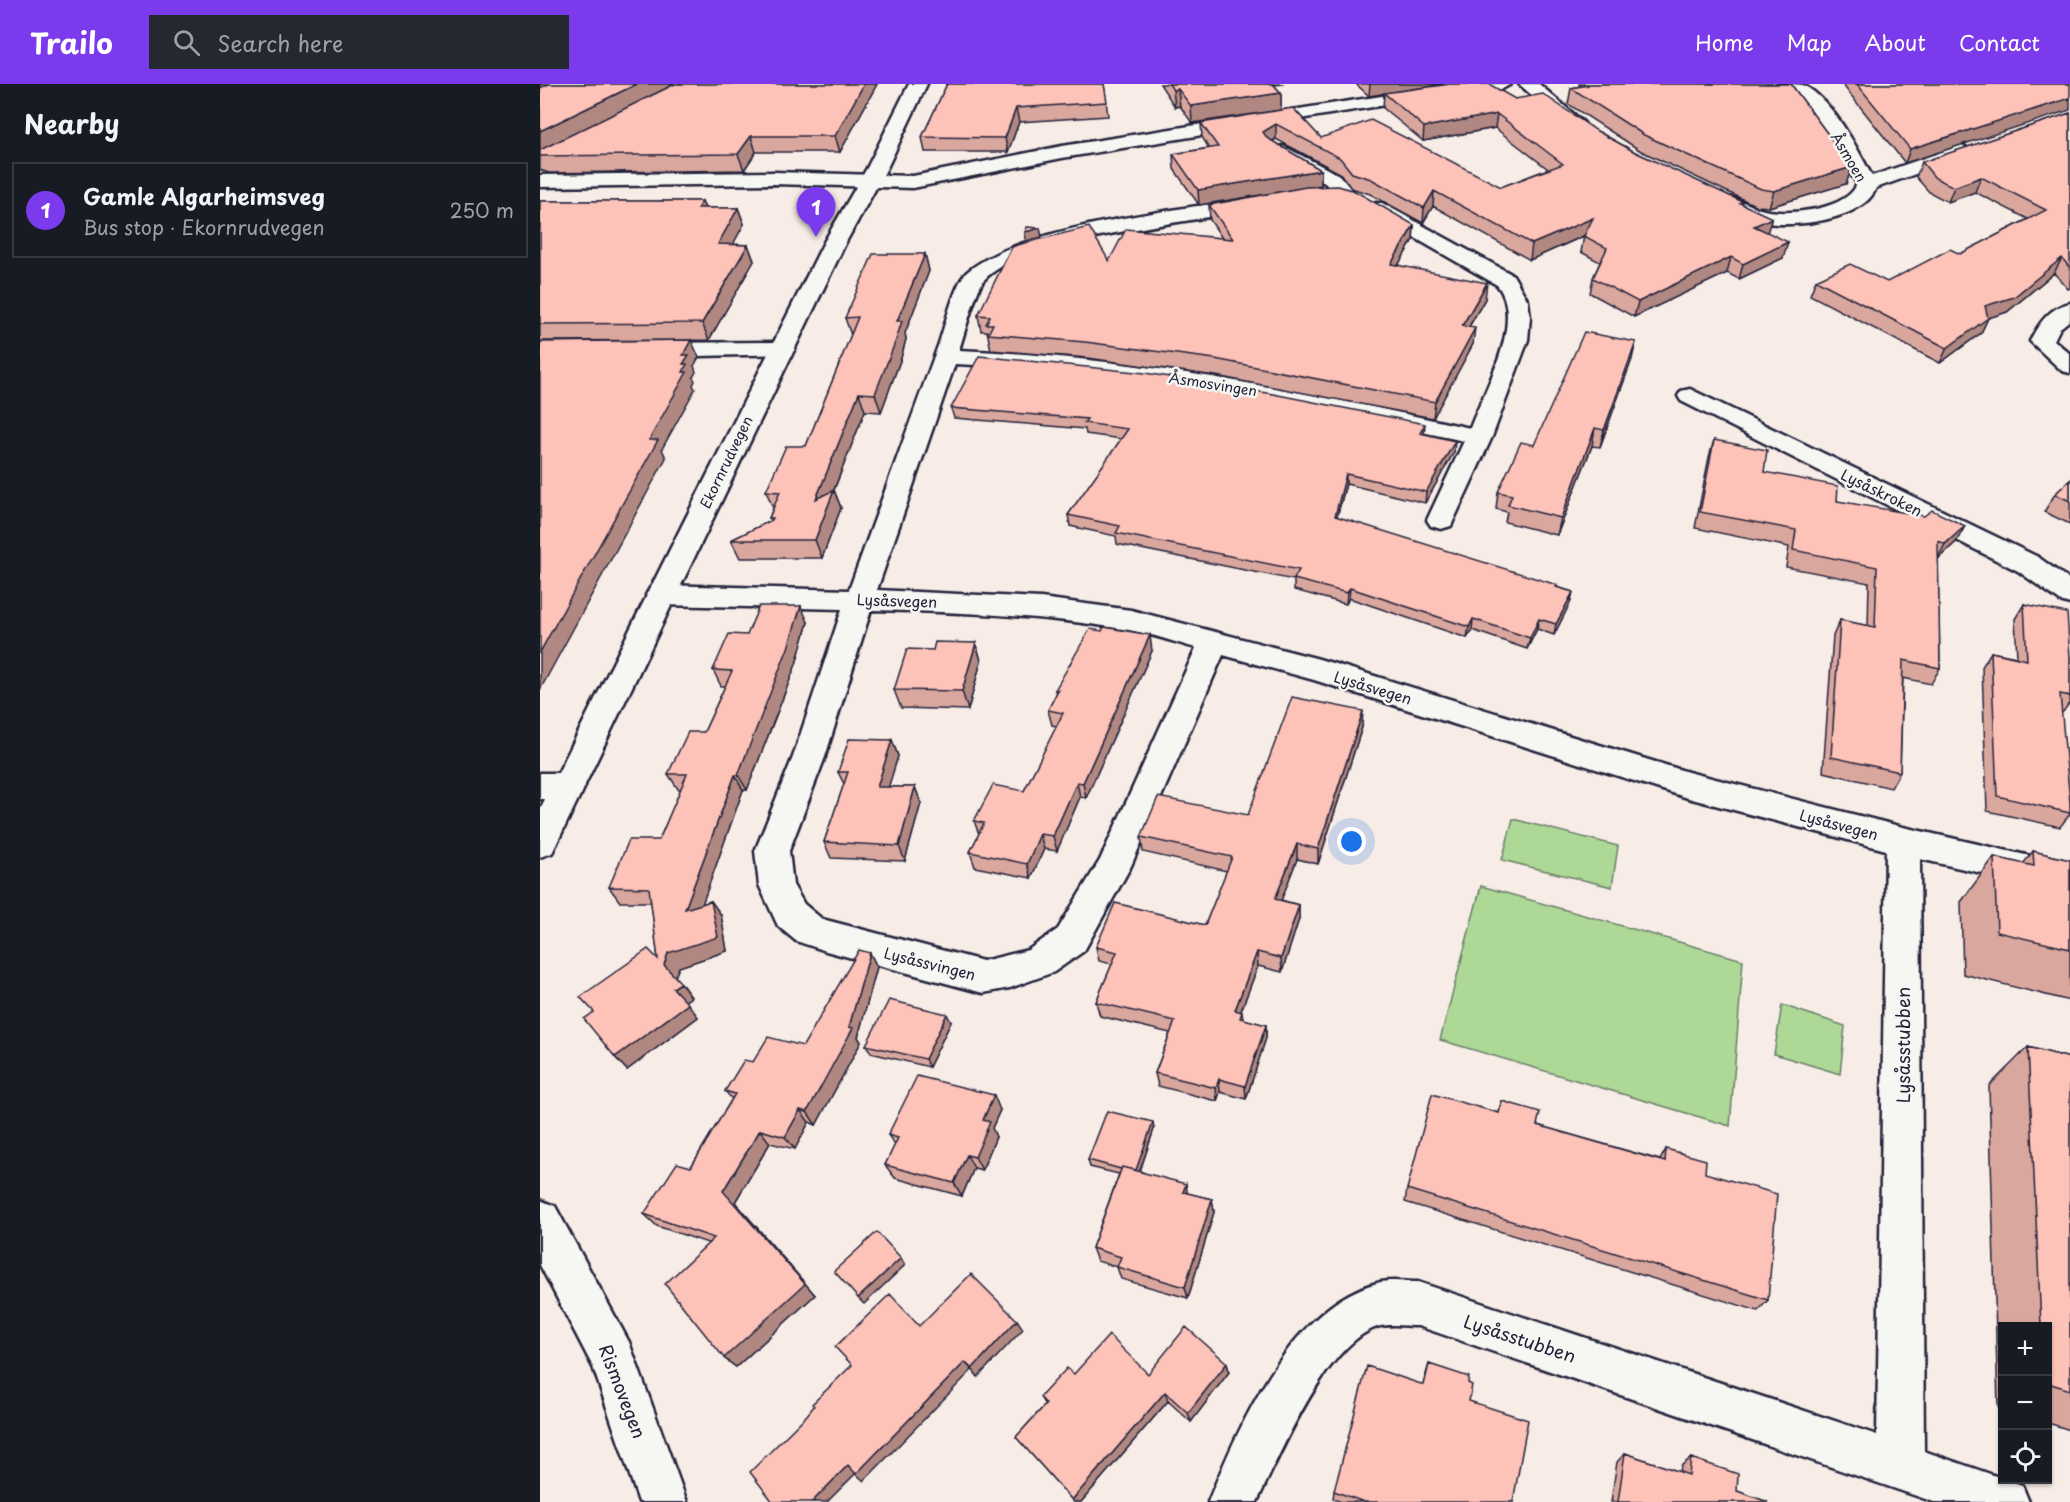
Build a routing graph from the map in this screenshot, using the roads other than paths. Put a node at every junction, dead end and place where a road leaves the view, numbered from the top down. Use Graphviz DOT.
graph roads {
  1 [pos="918,84"];
  2 [pos="1502,84"];
  3 [pos="1528,84"];
  4 [pos="1788,84"];
  5 [pos="1594,136"];
  6 [pos="1982,144"];
  7 [pos="1275,147"];
  8 [pos="540,181"];
  9 [pos="869,183"];
  10 [pos="1867,184"];
  11 [pos="1316,193"];
  12 [pos="1339,193"];
  13 [pos="1710,195"];
  14 [pos="1275,200"];
  15 [pos="2070,310"];
  16 [pos="783,349"];
  17 [pos="632,351"];
  18 [pos="944,356"];
  19 [pos="2070,366"];
  20 [pos="1690,396"];
  21 [pos="1479,437"];
  22 [pos="1442,520"];
  23 [pos="2070,594"];
  24 [pos="660,595"];
  25 [pos="860,599"];
  26 [pos="1214,641"];
  27 [pos="555,786"];
  28 [pos="1903,841"];
  29 [pos="540,843"];
  30 [pos="2070,879"];
  31 [pos="540,1221"];
  32 [pos="1900,1465"];
  33 [pos="663,1502"];
  34 [pos="1232,1502"];
  35 [pos="2006,1502"];
  1 -- 9 [label="street, Ekornrudvegen"];
  2 -- 9 [label="street"];
  3 -- 5 [label="street"];
  4 -- 10 [label="street, Åsmoen"];
  6 -- 10 [label="street"];
  7 -- 12 [label="street"];
  8 -- 9 [label="street"];
  9 -- 16 [label="street, Ekornrudvegen"];
  10 -- 13 [label="street, Åsmoen"];
  11 -- 12 [label="street"];
  12 -- 21 [label="street"];
  14 -- 18 [label="street"];
  15 -- 19 [label="street"];
  16 -- 17 [label="street"];
  16 -- 24 [label="street, Ekornrudvegen"];
  18 -- 21 [label="street, Åsmosvingen"];
  18 -- 25 [label="street"];
  20 -- 23 [label="street, Lysåskroken"];
  21 -- 22 [label="street"];
  24 -- 25 [label="street, Lysåsvegen"];
  24 -- 27 [label="street, Ekornrudvegen"];
  25 -- 26 [label="street, Lysåsvegen"];
  25 -- 26 [label="street, Lysåssvingen"];
  26 -- 28 [label="street, Lysåsvegen"];
  27 -- 29 [label="street, Ekornrudvegen"];
  28 -- 30 [label="street, Lysåsvegen"];
  28 -- 32 [label="street, Lysåsstubben"];
  31 -- 33 [label="street, Rismovegen"];
  32 -- 34 [label="street, Lysåsstubben"];
  32 -- 35 [label="street, Lysåsstubben"];
}
